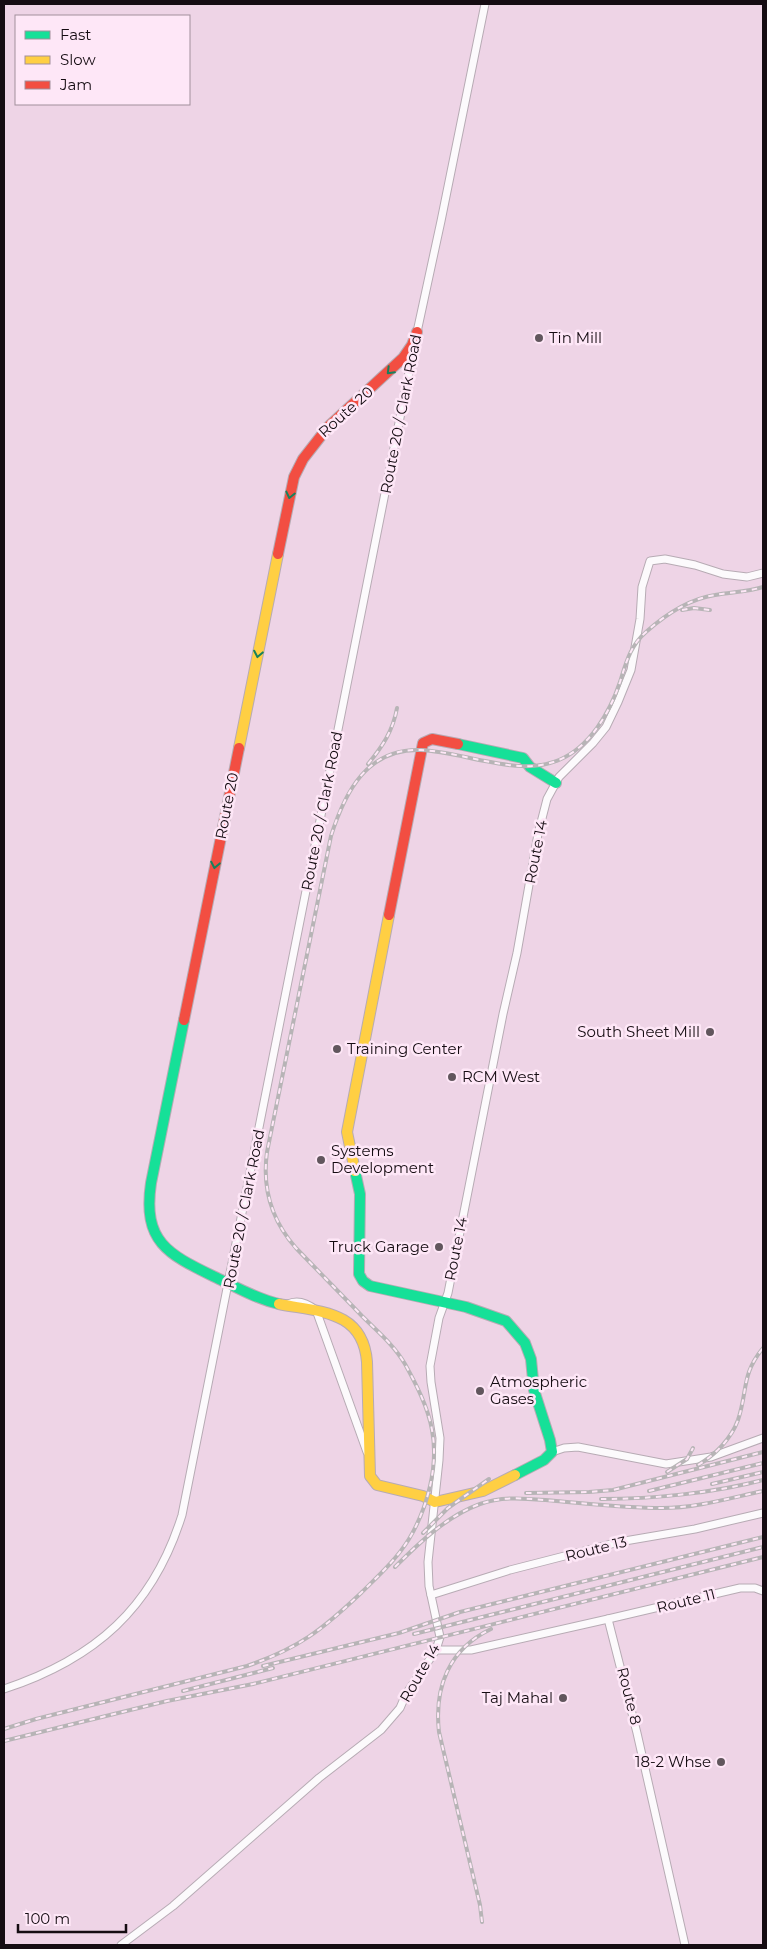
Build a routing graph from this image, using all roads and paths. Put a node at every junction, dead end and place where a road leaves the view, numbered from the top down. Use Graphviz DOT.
graph roads {
  1 [pos="485,4"];
  2 [pos="417,332"];
  3 [pos="763,573"];
  4 [pos="556,782"];
  5 [pos="229,1284"];
  6 [pos="444,1303"];
  7 [pos="316,1310"];
  8 [pos="763,1438"];
  9 [pos="552,1452"];
  10 [pos="369,1459"];
  11 [pos="435,1502"];
  12 [pos="763,1513"];
  13 [pos="763,1590"];
  14 [pos="431,1596"];
  15 [pos="608,1619"];
  16 [pos="436,1650"];
  17 [pos="4,1689"];
  18 [pos="121,1945"];
  19 [pos="685,1945"];
  1 -- 2 [label="street, Route 20 / Clark Road"];
  2 -- 5 [label="street, Route 20 / Clark Road"];
  2 -- 5 [label="street, Route 20, one-way"];
  3 -- 4 [label="street, Route 14"];
  4 -- 6 [label="street, Route 14"];
  4 -- 6 [label="street"];
  5 -- 7 [label="street"];
  5 -- 17 [label="street, Route 20 / Clark Road"];
  6 -- 9 [label="street"];
  6 -- 11 [label="street, Route 14"];
  7 -- 10 [label="street"];
  7 -- 10 [label="street"];
  8 -- 9 [label="street"];
  9 -- 11 [label="street"];
  10 -- 11 [label="street"];
  11 -- 14 [label="street, Route 14"];
  12 -- 14 [label="street, Route 13"];
  13 -- 15 [label="street, Route 11"];
  14 -- 16 [label="street, Route 14"];
  15 -- 16 [label="street"];
  15 -- 19 [label="street, Route 8"];
  16 -- 18 [label="street, Route 14"];
}
